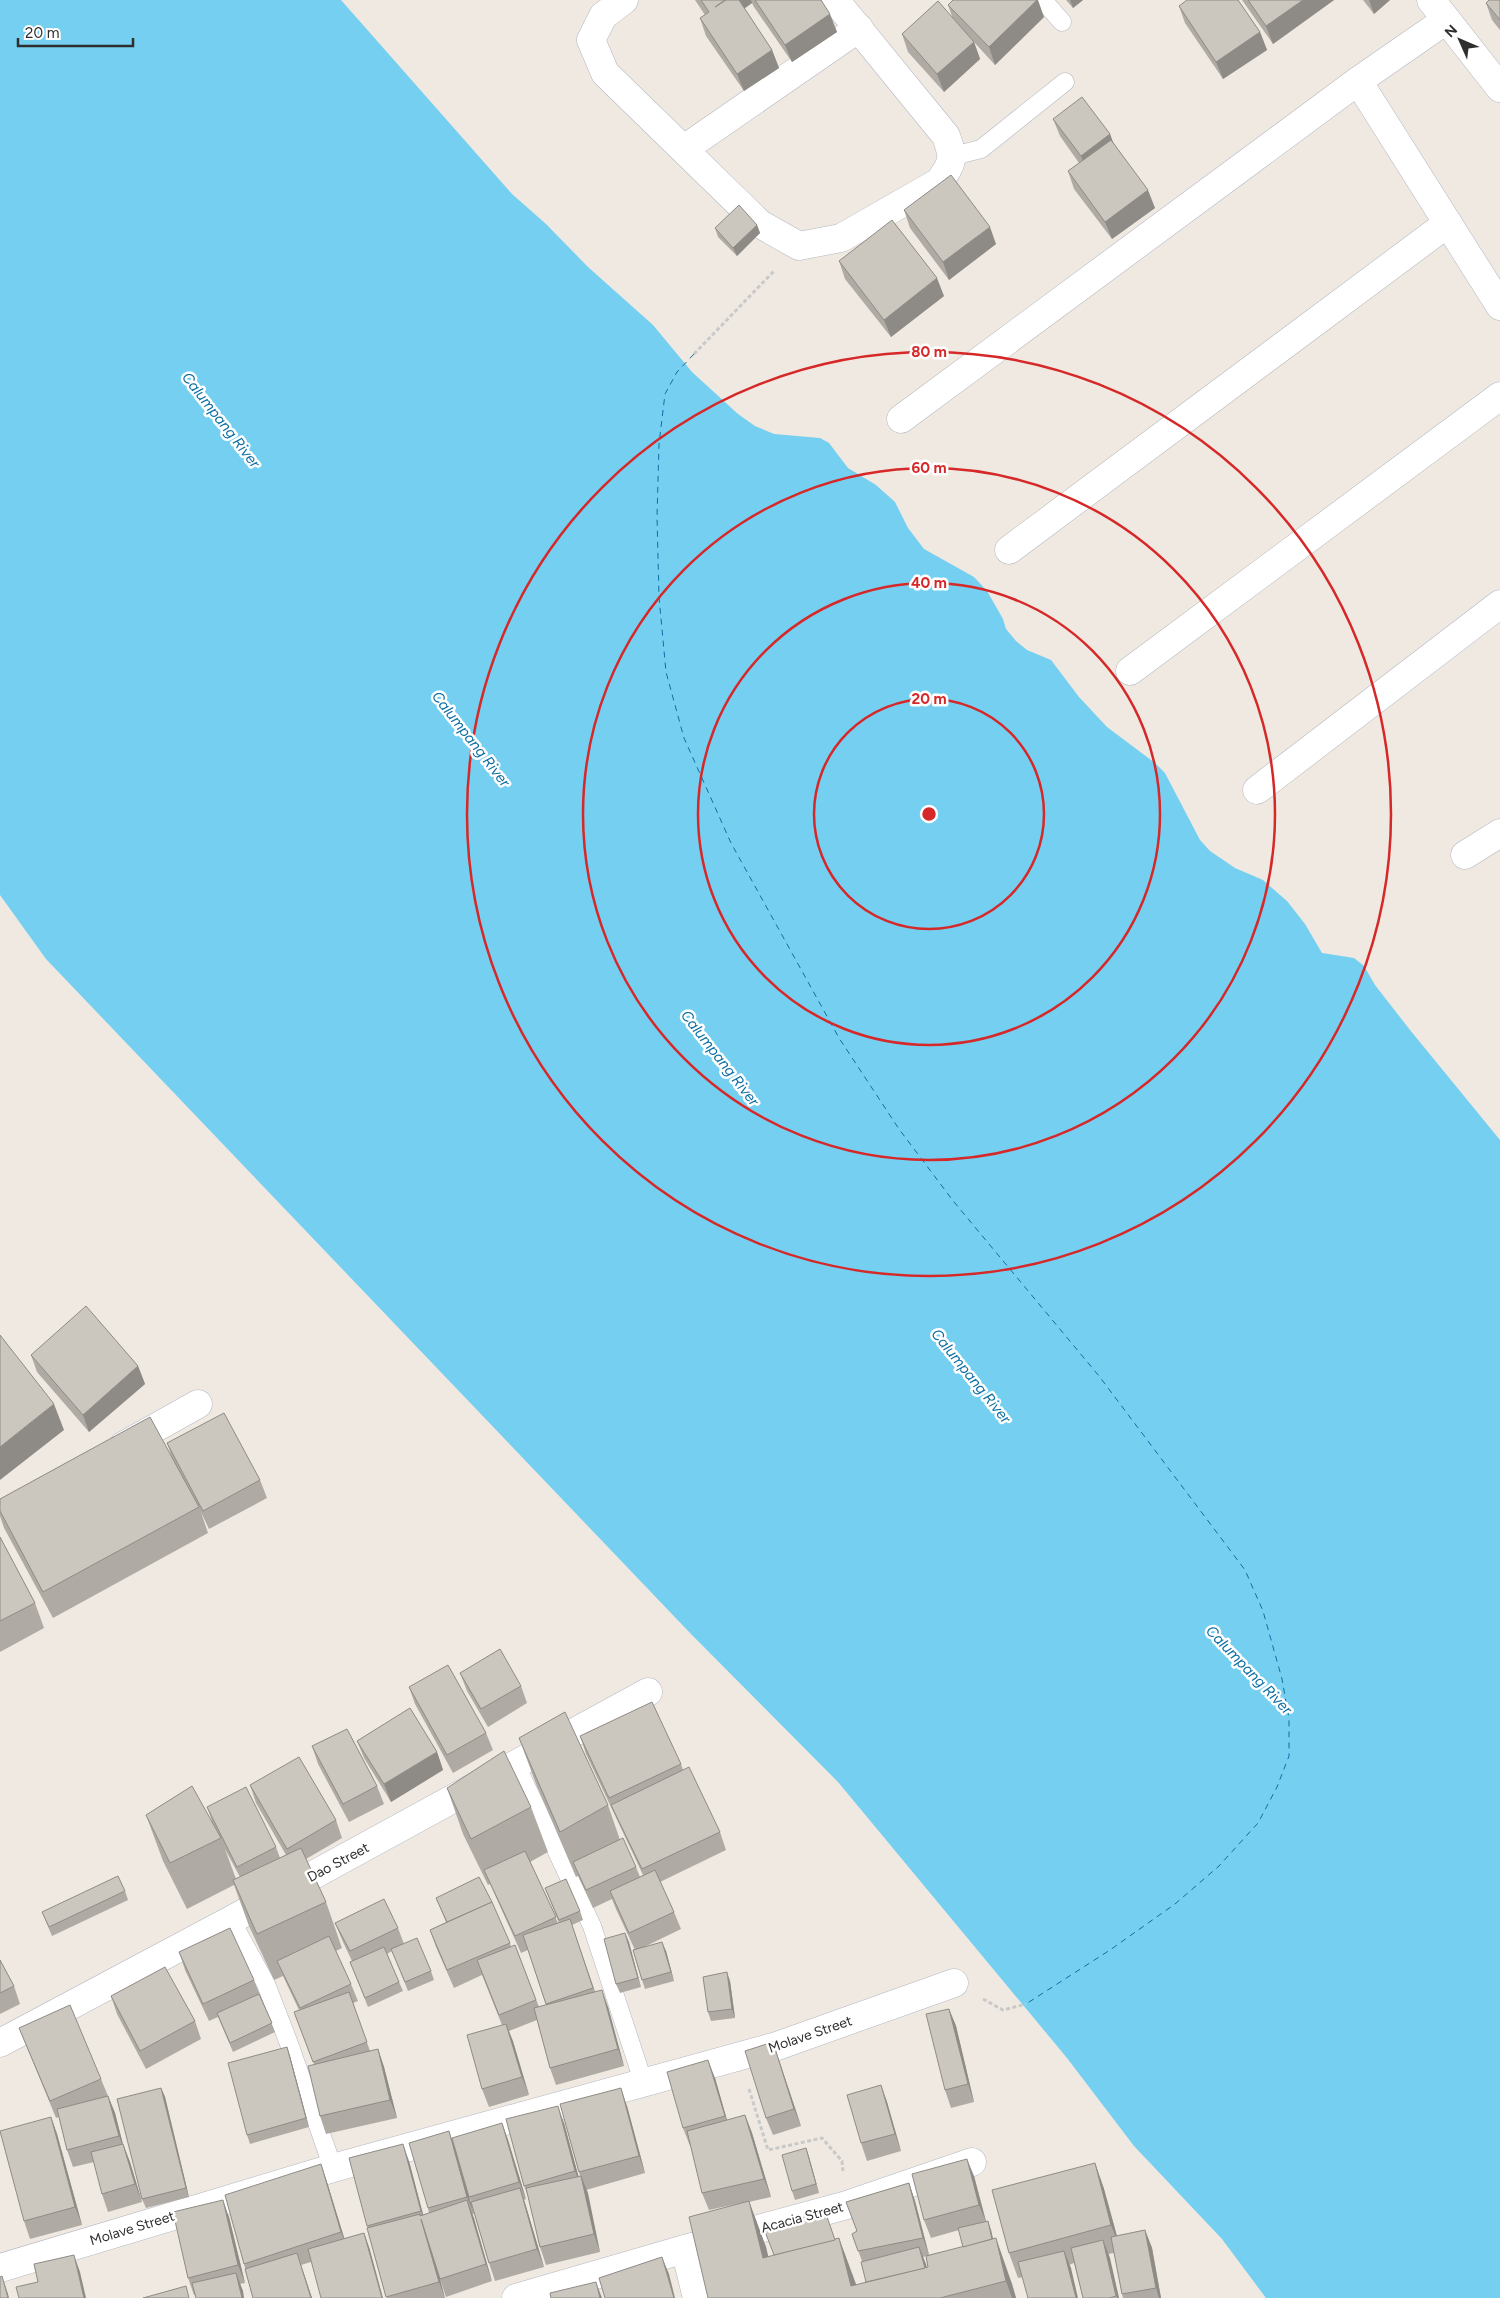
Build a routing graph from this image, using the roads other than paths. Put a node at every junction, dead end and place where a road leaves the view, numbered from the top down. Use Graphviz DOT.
graph roads {
  1 [pos="624,0"];
  2 [pos="835,0"];
  3 [pos="1043,0"];
  4 [pos="1438,10"];
  5 [pos="1062,22"];
  6 [pos="859,28"];
  7 [pos="1358,81"];
  8 [pos="1066,82"];
  9 [pos="1500,88"];
  10 [pos="684,149"];
  11 [pos="953,156"];
  12 [pos="1448,223"];
  13 [pos="1500,306"];
  14 [pos="1500,396"];
  15 [pos="901,419"];
  16 [pos="1009,550"];
  17 [pos="1500,604"];
  18 [pos="1130,671"];
  19 [pos="1257,790"];
  20 [pos="1500,833"];
  21 [pos="1465,855"];
  22 [pos="198,1404"];
  23 [pos="103,1457"];
  24 [pos="648,1692"];
  25 [pos="516,1765"];
  26 [pos="231,1920"];
  27 [pos="954,1982"];
  28 [pos="0,2043"];
  29 [pos="644,2084"];
  30 [pos="972,2162"];
  31 [pos="333,2168"];
  32 [pos="685,2249"];
  33 [pos="0,2268"];
  34 [pos="516,2298"];
  35 [pos="697,2298"];
  1 -- 10 [label="street"];
  2 -- 6 [label="street"];
  3 -- 5 [label="lane"];
  4 -- 7 [label="street"];
  4 -- 9 [label="street"];
  6 -- 10 [label="street"];
  6 -- 11 [label="street"];
  7 -- 12 [label="street"];
  7 -- 15 [label="street"];
  8 -- 11 [label="lane"];
  10 -- 11 [label="street"];
  12 -- 13 [label="street"];
  12 -- 16 [label="street"];
  14 -- 18 [label="street"];
  17 -- 19 [label="street"];
  20 -- 21 [label="street"];
  22 -- 23 [label="street"];
  24 -- 25 [label="street, Dao Street"];
  25 -- 26 [label="street, Dao Street"];
  25 -- 29 [label="lane"];
  26 -- 28 [label="street, Dao Street"];
  26 -- 31 [label="lane"];
  27 -- 29 [label="street, Molave Street"];
  29 -- 31 [label="street, Molave Street"];
  30 -- 32 [label="street, Acacia Street"];
  31 -- 33 [label="street, Molave Street"];
  32 -- 34 [label="street, Acacia Street"];
  32 -- 35 [label="street"];
}
